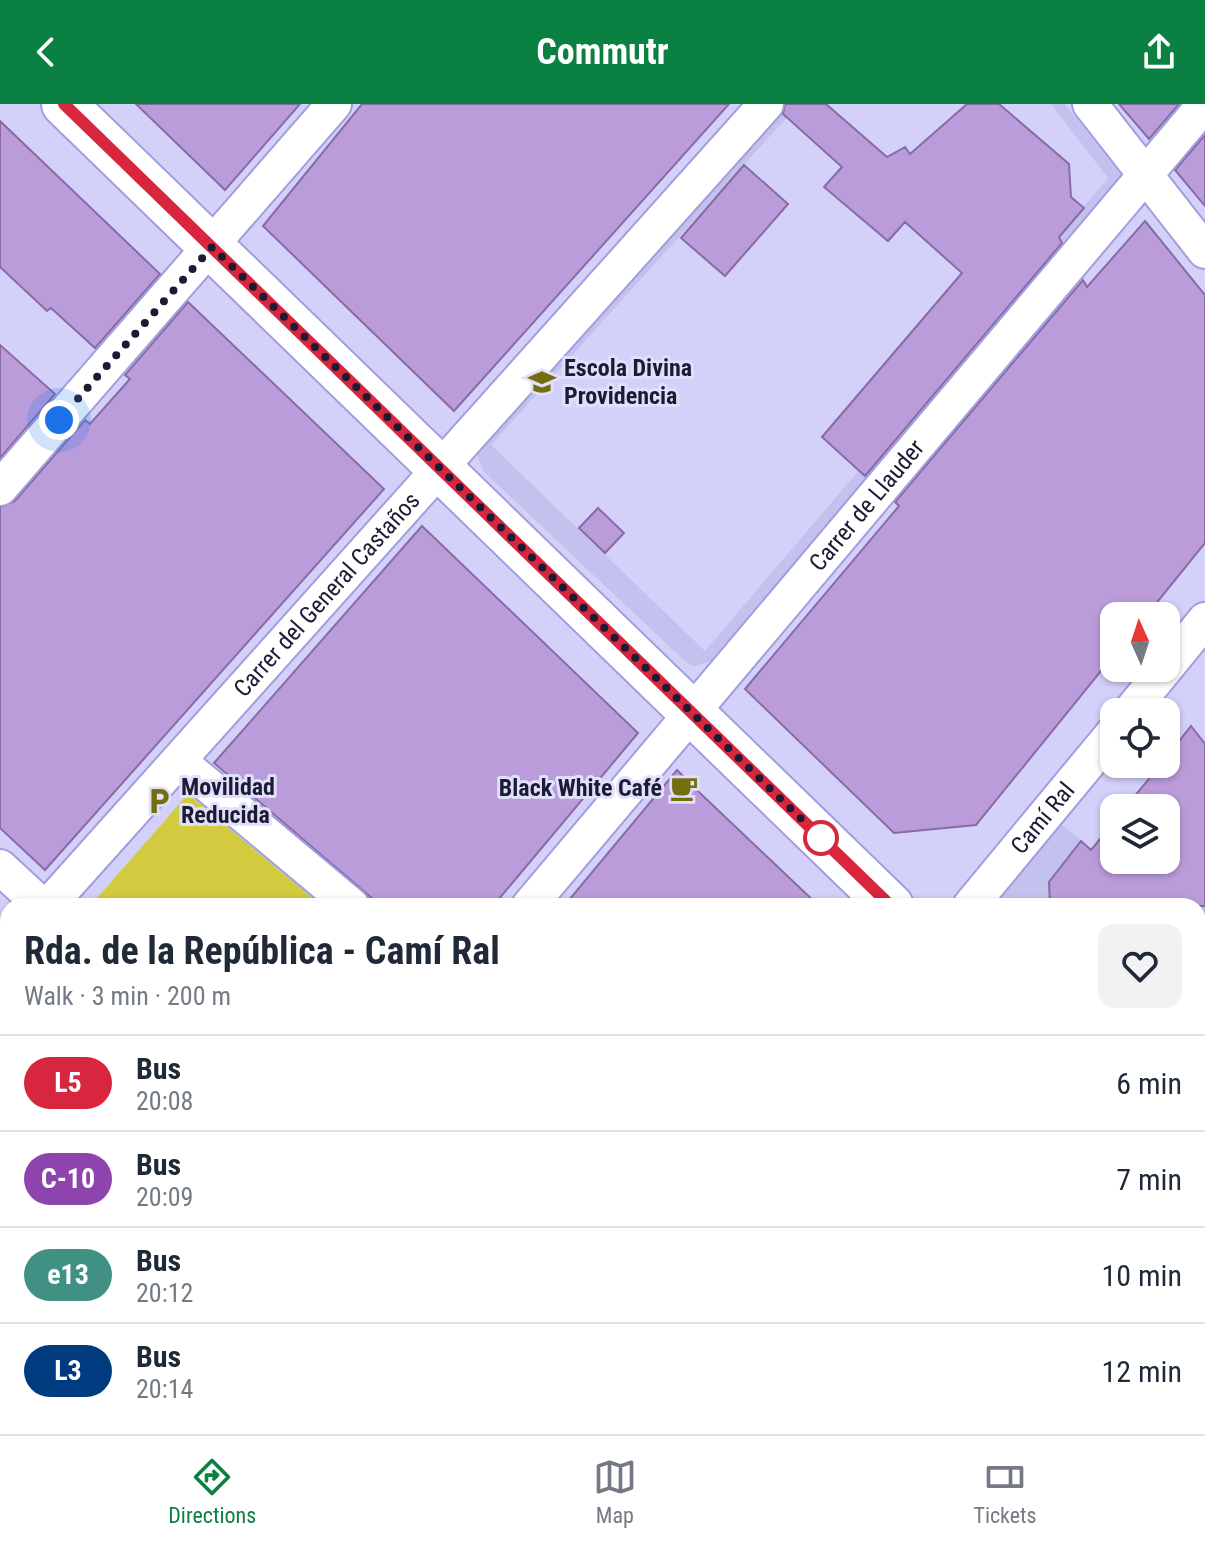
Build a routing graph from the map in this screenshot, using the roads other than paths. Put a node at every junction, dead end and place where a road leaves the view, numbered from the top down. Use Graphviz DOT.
graph roads {
  1 [pos="64,104"];
  2 [pos="334,104"];
  3 [pos="766,104"];
  4 [pos="1090,104"];
  5 [pos="1205,104"];
  6 [pos="1146,175"];
  7 [pos="212,247"];
  8 [pos="1205,251"];
  9 [pos="438,470"];
  10 [pos="0,488"];
  11 [pos="1205,620"];
  12 [pos="1141,698"];
  13 [pos="691,713"];
  14 [pos="1100,749"];
  15 [pos="179,761"];
  16 [pos="0,867"];
  17 [pos="36,898"];
  18 [pos="52,898"];
  19 [pos="342,898"];
  20 [pos="536,898"];
  21 [pos="883,898"];
  22 [pos="977,898"];
  1 -- 7 [label="street"];
  2 -- 7 [label="street"];
  3 -- 9 [label="street, Carrer del General Castaños"];
  4 -- 6 [label="street"];
  5 -- 6 [label="street, Carrer de Llauder"];
  6 -- 8 [label="street"];
  6 -- 13 [label="street, Carrer de Llauder"];
  7 -- 9 [label="street"];
  7 -- 10 [label="street"];
  9 -- 13 [label="street"];
  9 -- 15 [label="street, Carrer del General Castaños"];
  11 -- 12 [label="street"];
  13 -- 20 [label="street, Carrer de Llauder"];
  13 -- 21 [label="street"];
  14 -- 22 [label="street, Camí Ral"];
  15 -- 18 [label="street, Carrer del General Castaños"];
  15 -- 19 [label="street"];
  16 -- 17 [label="street"];
}
